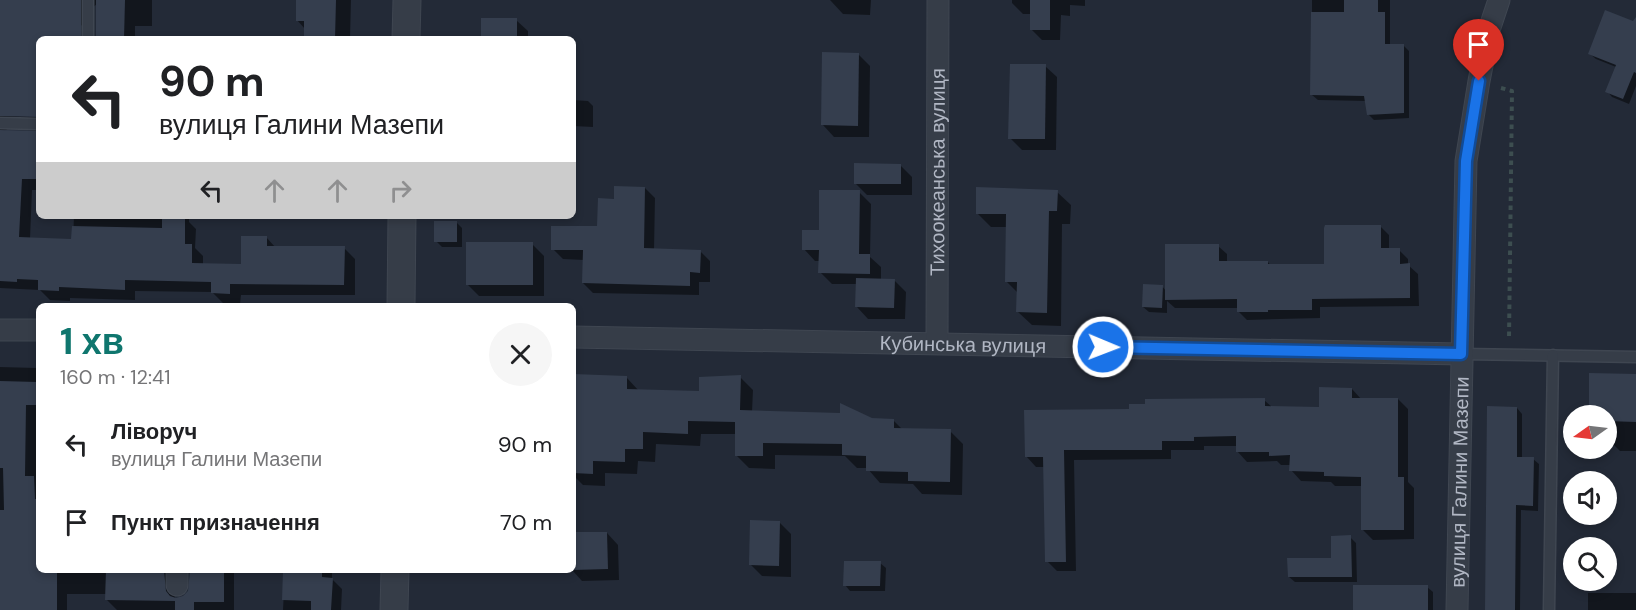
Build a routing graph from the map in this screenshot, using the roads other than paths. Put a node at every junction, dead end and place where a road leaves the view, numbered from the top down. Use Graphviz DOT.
graph roads {
  1 [pos="88,0"];
  2 [pos="407,0"];
  3 [pos="938,0"];
  4 [pos="1499,0"];
  5 [pos="88,36"];
  6 [pos="406,36"];
  7 [pos="0,123"];
  8 [pos="36,124"];
  9 [pos="402,219"];
  10 [pos="401,303"];
  11 [pos="0,330"];
  12 [pos="36,330"];
  13 [pos="576,337"];
  14 [pos="937,343"];
  15 [pos="1461,354"];
  16 [pos="1553,355"];
  17 [pos="1636,357"];
  18 [pos="395,573"];
  19 [pos="394,610"];
  20 [pos="1457,610"];
  21 [pos="1549,610"];
  1 -- 5 [label="lane"];
  2 -- 6 [label="street"];
  3 -- 14 [label="street, Тихоокеанська вулиця"];
  4 -- 15 [label="street, вулиця Галини Мазепи"];
  7 -- 8 [label="lane"];
  9 -- 10 [label="street"];
  11 -- 12 [label="street"];
  13 -- 14 [label="street, Кубинська вулиця"];
  14 -- 15 [label="street, Кубинська вулиця"];
  15 -- 16 [label="lane"];
  15 -- 20 [label="street, вулиця Галини Мазепи"];
  16 -- 17 [label="lane"];
  16 -- 21 [label="lane"];
  18 -- 19 [label="street"];
}
